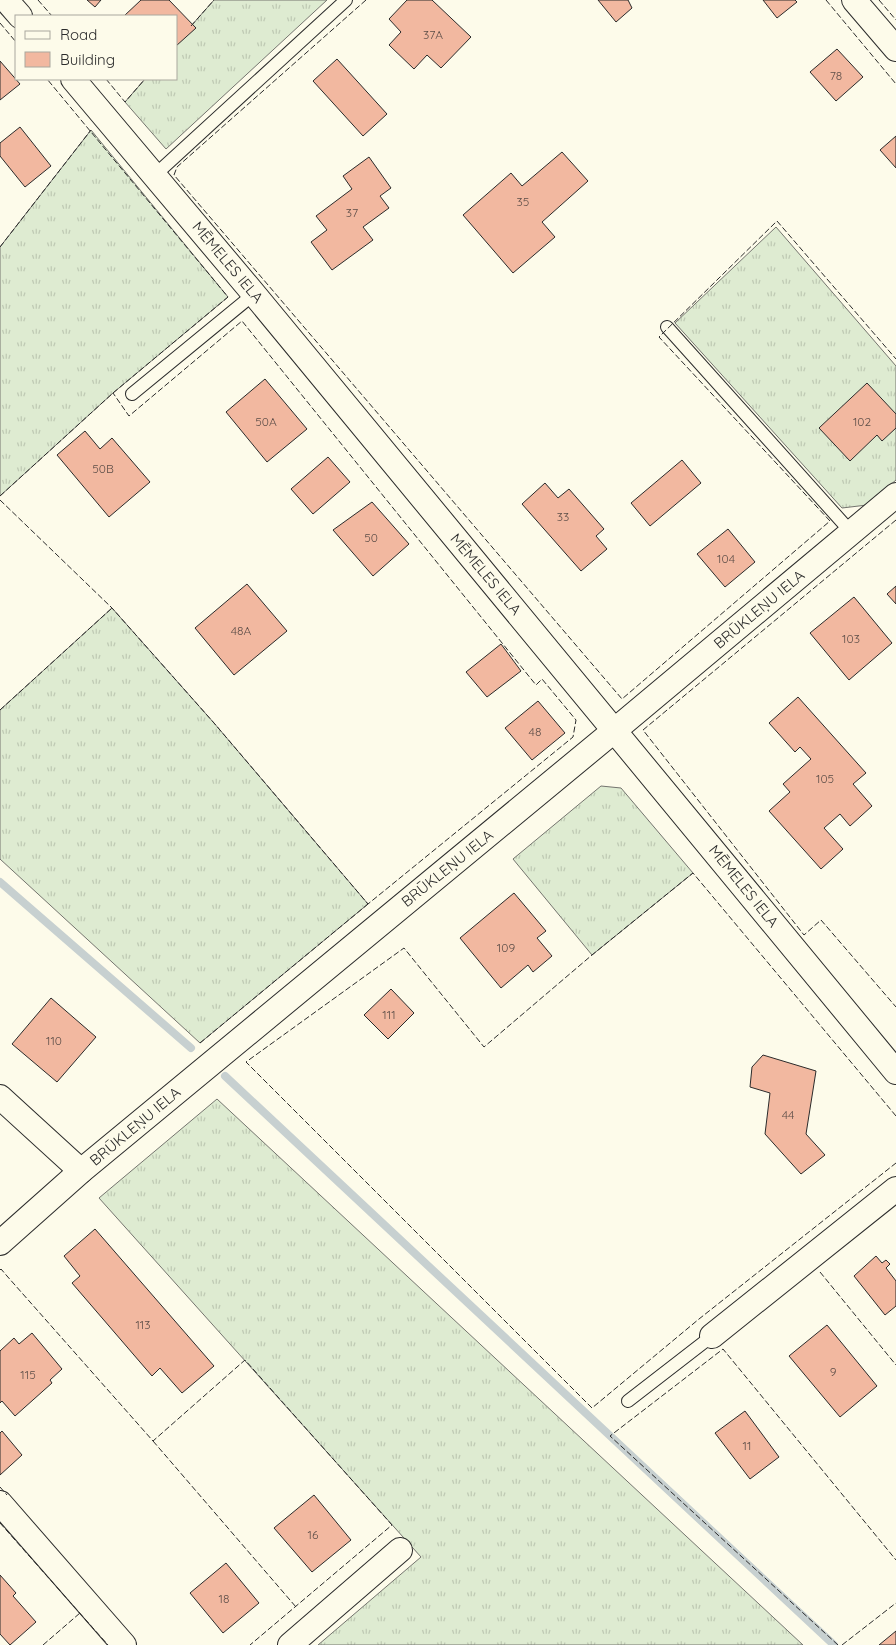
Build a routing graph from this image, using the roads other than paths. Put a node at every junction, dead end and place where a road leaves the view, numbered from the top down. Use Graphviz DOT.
graph roads {
  1 [pos="6,0"];
  2 [pos="346,0"];
  3 [pos="854,0"];
  4 [pos="19,15"];
  5 [pos="896,49"];
  6 [pos="74,80"];
  7 [pos="155,175"];
  8 [pos="254,294"];
  9 [pos="667,327"];
  10 [pos="132,394"];
  11 [pos="896,495"];
  12 [pos="851,532"];
  13 [pos="615,730"];
  14 [pos="896,1072"];
  15 [pos="0,1097"];
  16 [pos="81,1171"];
  17 [pos="896,1189"];
  18 [pos="0,1243"];
  19 [pos="712,1336"];
  20 [pos="628,1401"];
  21 [pos="0,1503"];
  22 [pos="400,1550"];
  23 [pos="124,1645"];
  24 [pos="290,1645"];
  1 -- 4 [label="street"];
  2 -- 7 [label="lane"];
  3 -- 5 [label="street"];
  6 -- 7 [label="street, MĒMELES IELA"];
  7 -- 8 [label="street, MĒMELES IELA"];
  8 -- 10 [label="lane"];
  8 -- 13 [label="street, MĒMELES IELA"];
  9 -- 12 [label="lane"];
  11 -- 12 [label="street, BRŪKLEŅU IELA"];
  12 -- 13 [label="street, BRŪKLEŅU IELA"];
  13 -- 14 [label="street, MĒMELES IELA"];
  13 -- 16 [label="street, BRŪKLEŅU IELA"];
  15 -- 16 [label="street"];
  16 -- 18 [label="street, BRŪKLEŅU IELA"];
  17 -- 19 [label="street"];
  19 -- 20 [label="lane"];
  21 -- 23 [label="street"];
  22 -- 24 [label="street"];
}
